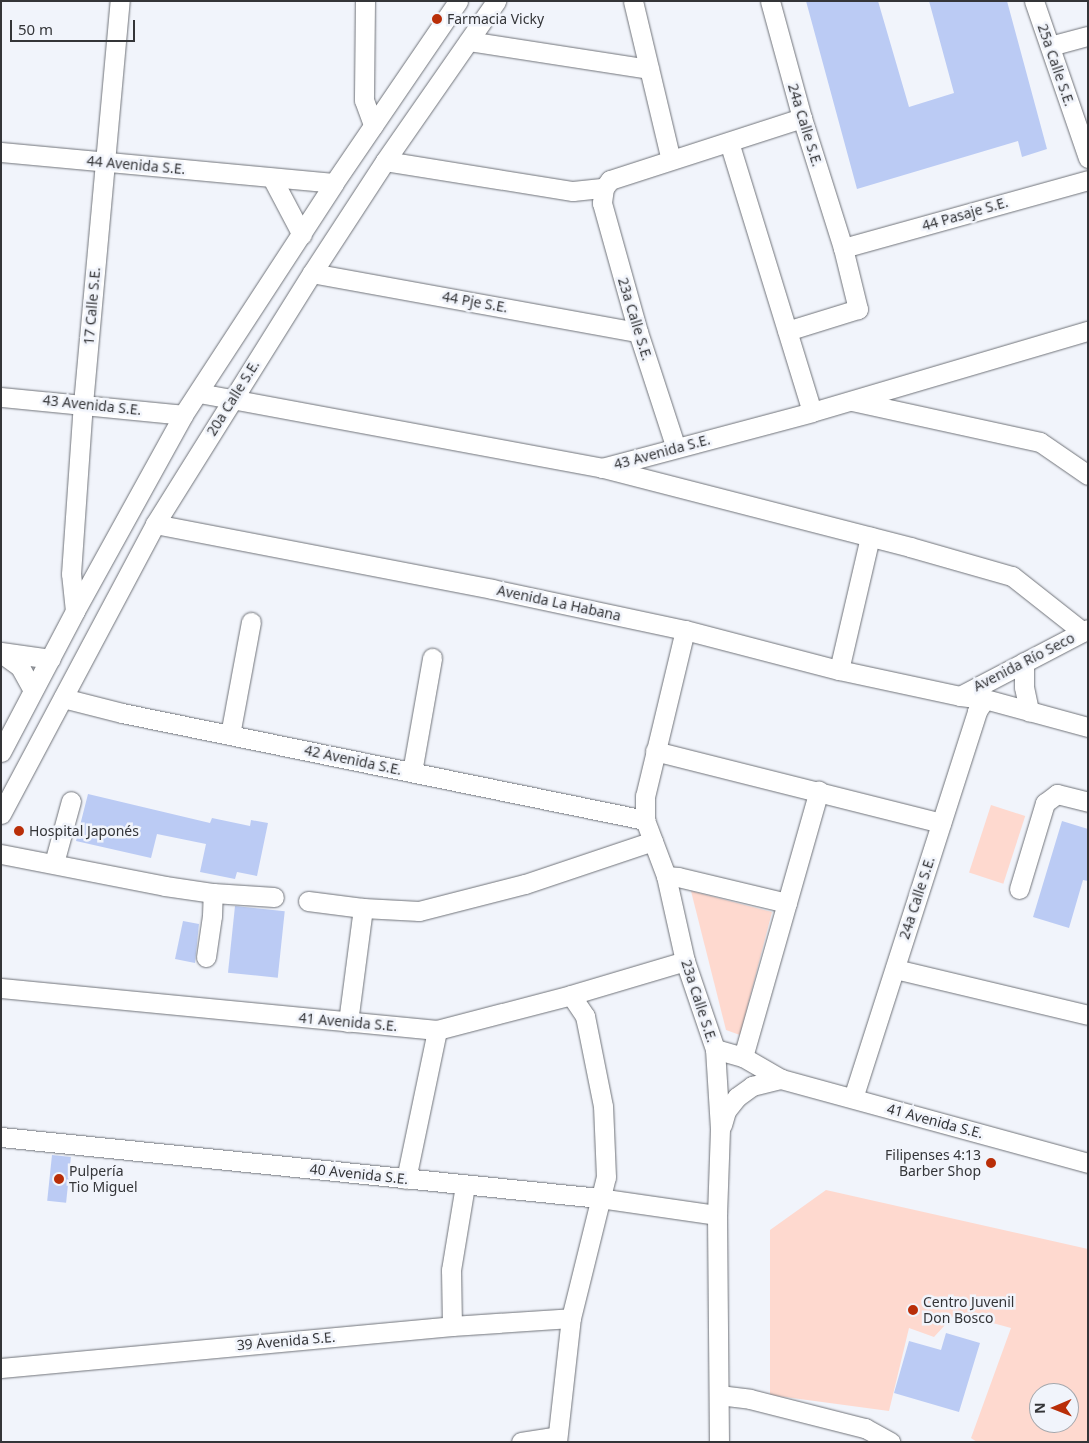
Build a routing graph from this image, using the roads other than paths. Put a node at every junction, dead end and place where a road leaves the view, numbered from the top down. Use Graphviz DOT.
graph roads {
  1 [pos="120,1"];
  2 [pos="365,1"];
  3 [pos="458,1"];
  4 [pos="496,1"];
  5 [pos="633,1"];
  6 [pos="770,1"];
  7 [pos="1034,1"];
  8 [pos="1088,36"];
  9 [pos="469,41"];
  10 [pos="1050,46"];
  11 [pos="649,69"];
  12 [pos="802,118"];
  13 [pos="374,125"];
  14 [pos="729,142"];
  15 [pos="1,152"];
  16 [pos="1088,158"];
  17 [pos="671,160"];
  18 [pos="385,161"];
  19 [pos="104,162"];
  20 [pos="272,178"];
  21 [pos="1088,180"];
  22 [pos="334,183"];
  23 [pos="604,188"];
  24 [pos="302,235"];
  25 [pos="843,248"];
  26 [pos="312,273"];
  27 [pos="787,331"];
  28 [pos="1088,331"];
  29 [pos="638,332"];
  30 [pos="199,393"];
  31 [pos="1,396"];
  32 [pos="232,400"];
  33 [pos="849,400"];
  34 [pos="83,404"];
  35 [pos="812,412"];
  36 [pos="183,415"];
  37 [pos="676,448"];
  38 [pos="602,468"];
  39 [pos="1088,475"];
  40 [pos="155,524"];
  41 [pos="870,537"];
  42 [pos="75,611"];
  43 [pos="251,622"];
  44 [pos="685,630"];
  45 [pos="1085,630"];
  46 [pos="1,652"];
  47 [pos="432,658"];
  48 [pos="51,659"];
  49 [pos="1024,662"];
  50 [pos="839,670"];
  51 [pos="33,690"];
  52 [pos="960,696"];
  53 [pos="63,698"];
  54 [pos="985,699"];
  55 [pos="1029,711"];
  56 [pos="1088,727"];
  57 [pos="230,735"];
  58 [pos="655,751"];
  59 [pos="1,752"];
  60 [pos="412,772"];
  61 [pos="819,791"];
  62 [pos="71,801"];
  63 [pos="1088,802"];
  64 [pos="1,814"];
  65 [pos="645,820"];
  66 [pos="941,823"];
  67 [pos="653,842"];
  68 [pos="1,854"];
  69 [pos="54,863"];
  70 [pos="666,876"];
  71 [pos="1019,889"];
  72 [pos="212,893"];
  73 [pos="274,897"];
  74 [pos="308,902"];
  75 [pos="787,903"];
  76 [pos="363,908"];
  77 [pos="206,957"];
  78 [pos="686,961"];
  79 [pos="895,969"];
  80 [pos="1,988"];
  81 [pos="571,995"];
  82 [pos="1088,1015"];
  83 [pos="348,1022"];
  84 [pos="437,1030"];
  85 [pos="715,1048"];
  86 [pos="743,1057"];
  87 [pos="781,1079"];
  88 [pos="853,1098"];
  89 [pos="720,1129"];
  90 [pos="1,1137"];
  91 [pos="1088,1163"];
  92 [pos="406,1179"];
  93 [pos="465,1185"];
  94 [pos="599,1198"];
  95 [pos="717,1215"];
  96 [pos="571,1318"];
  97 [pos="452,1326"];
  98 [pos="1,1368"];
  99 [pos="719,1394"];
  100 [pos="557,1439"];
  101 [pos="521,1442"];
  102 [pos="719,1442"];
  103 [pos="890,1442"];
  1 -- 19 [label="street, 17 Calle S.E."];
  2 -- 13 [label="street"];
  3 -- 13 [label="street"];
  4 -- 9 [label="street, 20a Calle S.E."];
  5 -- 11 [label="street"];
  6 -- 12 [label="street, 24a Calle S.E."];
  7 -- 10 [label="street, 25a Calle S.E."];
  8 -- 10 [label="street"];
  9 -- 11 [label="street"];
  9 -- 18 [label="street, 20a Calle S.E."];
  10 -- 16 [label="street, 25a Calle S.E."];
  11 -- 17 [label="street"];
  12 -- 14 [label="street"];
  12 -- 25 [label="street, 24a Calle S.E."];
  13 -- 22 [label="street"];
  14 -- 17 [label="street"];
  14 -- 27 [label="street"];
  15 -- 19 [label="street, 44 Avenida S.E."];
  17 -- 23 [label="street"];
  18 -- 23 [label="street"];
  18 -- 26 [label="street, 20a Calle S.E."];
  19 -- 20 [label="street, 44 Avenida S.E."];
  19 -- 34 [label="street, 17 Calle S.E."];
  20 -- 22 [label="street, 44 Avenida S.E."];
  20 -- 24 [label="street"];
  21 -- 25 [label="street, 44 Pasaje S.E."];
  22 -- 24 [label="street"];
  23 -- 29 [label="street, 23a Calle S.E."];
  24 -- 30 [label="street"];
  25 -- 27 [label="street, 24a Calle S.E."];
  26 -- 29 [label="street, 44 Pje S.E."];
  26 -- 32 [label="street, 20a Calle S.E."];
  27 -- 35 [label="street"];
  28 -- 33 [label="street, 43 Avenida S.E."];
  29 -- 37 [label="street, 23a Calle S.E."];
  30 -- 32 [label="street, 43 Avenida S.E."];
  30 -- 36 [label="street"];
  31 -- 34 [label="street, 43 Avenida S.E."];
  32 -- 38 [label="street, 43 Avenida S.E."];
  32 -- 40 [label="street, 20a Calle S.E."];
  33 -- 35 [label="street, 43 Avenida S.E."];
  33 -- 39 [label="street"];
  34 -- 36 [label="street, 43 Avenida S.E."];
  34 -- 42 [label="street, 17 Calle S.E."];
  35 -- 37 [label="street, 43 Avenida S.E."];
  36 -- 42 [label="street"];
  37 -- 38 [label="street, 43 Avenida S.E."];
  38 -- 41 [label="street"];
  40 -- 44 [label="street, Avenida La Habana"];
  40 -- 53 [label="street, 20a Calle S.E."];
  41 -- 45 [label="street"];
  41 -- 50 [label="street"];
  42 -- 48 [label="street"];
  43 -- 57 [label="street"];
  44 -- 50 [label="street, Avenida La Habana"];
  44 -- 58 [label="street, 23a Calle S.E."];
  45 -- 49 [label="street, Avenida Río Seco"];
  46 -- 48 [label="street"];
  46 -- 51 [label="street"];
  47 -- 60 [label="street"];
  48 -- 51 [label="street"];
  49 -- 52 [label="street, Avenida Río Seco"];
  49 -- 55 [label="street"];
  50 -- 52 [label="street, Avenida La Habana"];
  51 -- 59 [label="street"];
  52 -- 54 [label="street, Avenida La Habana"];
  53 -- 57 [label="street, 42 Avenida S.E."];
  53 -- 64 [label="street, 20a Calle S.E."];
  54 -- 55 [label="street, Avenida La Habana"];
  54 -- 66 [label="street, 24a Calle S.E."];
  55 -- 56 [label="street, Avenida La Habana"];
  57 -- 60 [label="street, 42 Avenida S.E."];
  58 -- 61 [label="street"];
  58 -- 65 [label="street, 23a Calle S.E."];
  60 -- 65 [label="street, 42 Avenida S.E."];
  61 -- 66 [label="street"];
  61 -- 75 [label="street"];
  62 -- 69 [label="street"];
  63 -- 71 [label="street"];
  65 -- 67 [label="street, 23a Calle S.E."];
  66 -- 79 [label="street, 24a Calle S.E."];
  67 -- 70 [label="street, 23a Calle S.E."];
  67 -- 76 [label="street"];
  68 -- 69 [label="street"];
  69 -- 72 [label="street"];
  70 -- 75 [label="street"];
  70 -- 78 [label="street, 23a Calle S.E."];
  72 -- 73 [label="street"];
  72 -- 77 [label="street"];
  74 -- 76 [label="street"];
  75 -- 86 [label="street"];
  76 -- 83 [label="street"];
  78 -- 81 [label="street, 41 Avenida S.E."];
  78 -- 85 [label="street, 23a Calle S.E."];
  79 -- 82 [label="street"];
  79 -- 88 [label="street, 24a Calle S.E."];
  80 -- 83 [label="street, 41 Avenida S.E."];
  81 -- 84 [label="street, 41 Avenida S.E."];
  81 -- 94 [label="street"];
  83 -- 84 [label="street, 41 Avenida S.E."];
  84 -- 92 [label="street"];
  85 -- 86 [label="street, 41 Avenida S.E."];
  85 -- 89 [label="street, 23a Calle S.E."];
  86 -- 87 [label="street, 41 Avenida S.E."];
  87 -- 88 [label="street, 41 Avenida S.E."];
  87 -- 89 [label="street, 41 Avenida S.E."];
  88 -- 91 [label="street, 41 Avenida S.E."];
  89 -- 95 [label="street, 23a Calle S.E."];
  90 -- 92 [label="street, 40 Avenida S.E."];
  92 -- 93 [label="street, 40 Avenida S.E."];
  93 -- 94 [label="street, 40 Avenida S.E."];
  93 -- 97 [label="street"];
  94 -- 95 [label="street, 40 Avenida S.E."];
  94 -- 96 [label="street"];
  95 -- 99 [label="street, 23a Calle S.E."];
  96 -- 97 [label="street, 39 Avenida S.E."];
  96 -- 100 [label="street"];
  97 -- 98 [label="street, 39 Avenida S.E."];
  99 -- 102 [label="street, 23a Calle S.E."];
  99 -- 103 [label="street"];
  100 -- 101 [label="street"];
}
